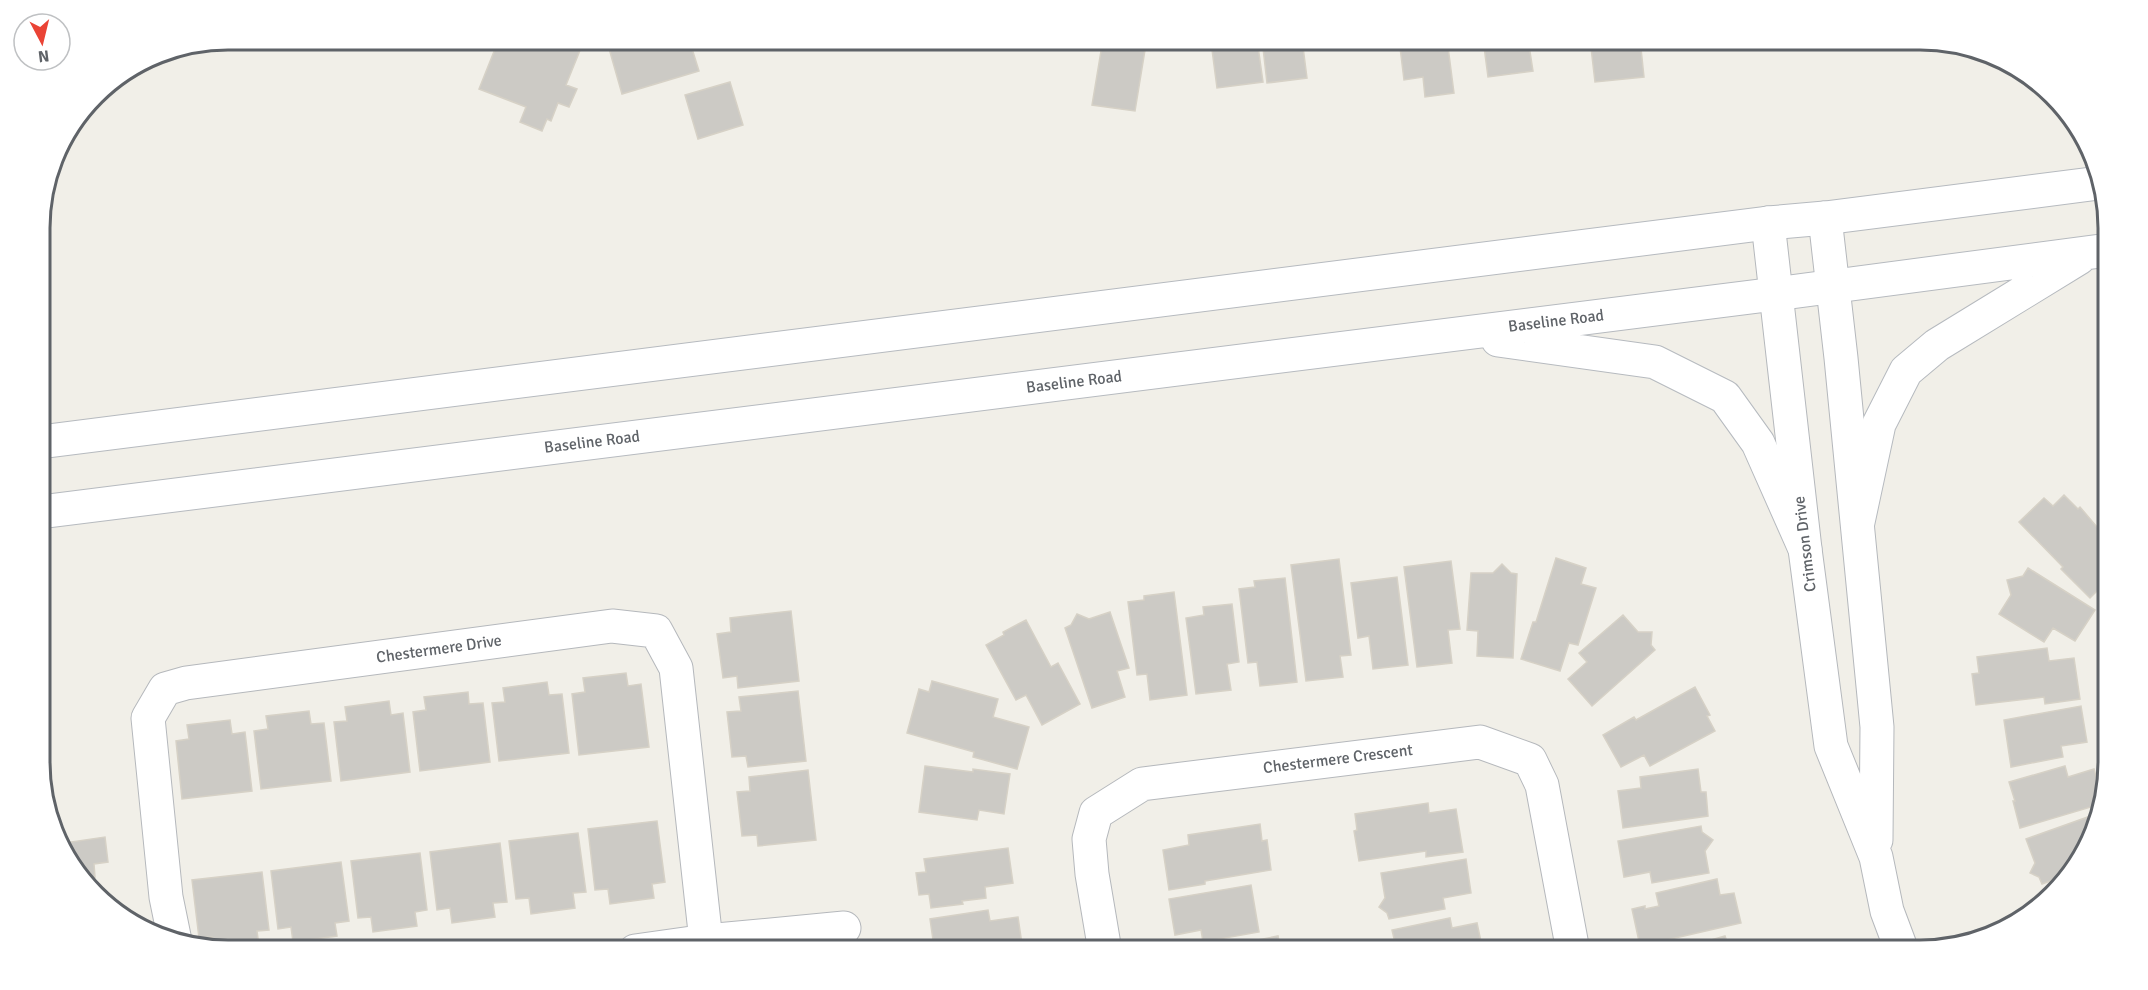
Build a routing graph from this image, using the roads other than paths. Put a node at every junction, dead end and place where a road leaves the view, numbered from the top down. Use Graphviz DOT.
graph roads {
  1 [pos="2092,184"];
  2 [pos="1825,218"];
  3 [pos="1768,223"];
  4 [pos="2098,251"];
  5 [pos="1833,285"];
  6 [pos="1775,294"];
  7 [pos="1455,334"];
  8 [pos="50,441"];
  9 [pos="50,511"];
  10 [pos="1858,522"];
  11 [pos="1805,549"];
  12 [pos="1876,857"];
  13 [pos="844,928"];
  14 [pos="174,931"];
  15 [pos="706,940"];
  16 [pos="717,940"];
  17 [pos="1103,940"];
  18 [pos="1571,940"];
  19 [pos="1898,940"];
  1 -- 2 [label="main road"];
  2 -- 3 [label="main road"];
  2 -- 5 [label="main road, Crimson Drive"];
  3 -- 6 [label="main road, Crimson Drive"];
  3 -- 8 [label="main road"];
  4 -- 5 [label="main road, Baseline Road"];
  4 -- 10 [label="main road"];
  5 -- 6 [label="main road, Baseline Road"];
  5 -- 10 [label="main road, Crimson Drive"];
  6 -- 7 [label="main road, Baseline Road"];
  6 -- 11 [label="main road, Crimson Drive"];
  7 -- 9 [label="main road, Baseline Road"];
  7 -- 11 [label="main road"];
  10 -- 12 [label="main road, Crimson Drive"];
  11 -- 12 [label="main road, Crimson Drive"];
  12 -- 19 [label="main road, Crimson Drive"];
  13 -- 16 [label="main road"];
  14 -- 15 [label="main road, Chestermere Drive"];
  17 -- 18 [label="main road, Chestermere Crescent"];
}
